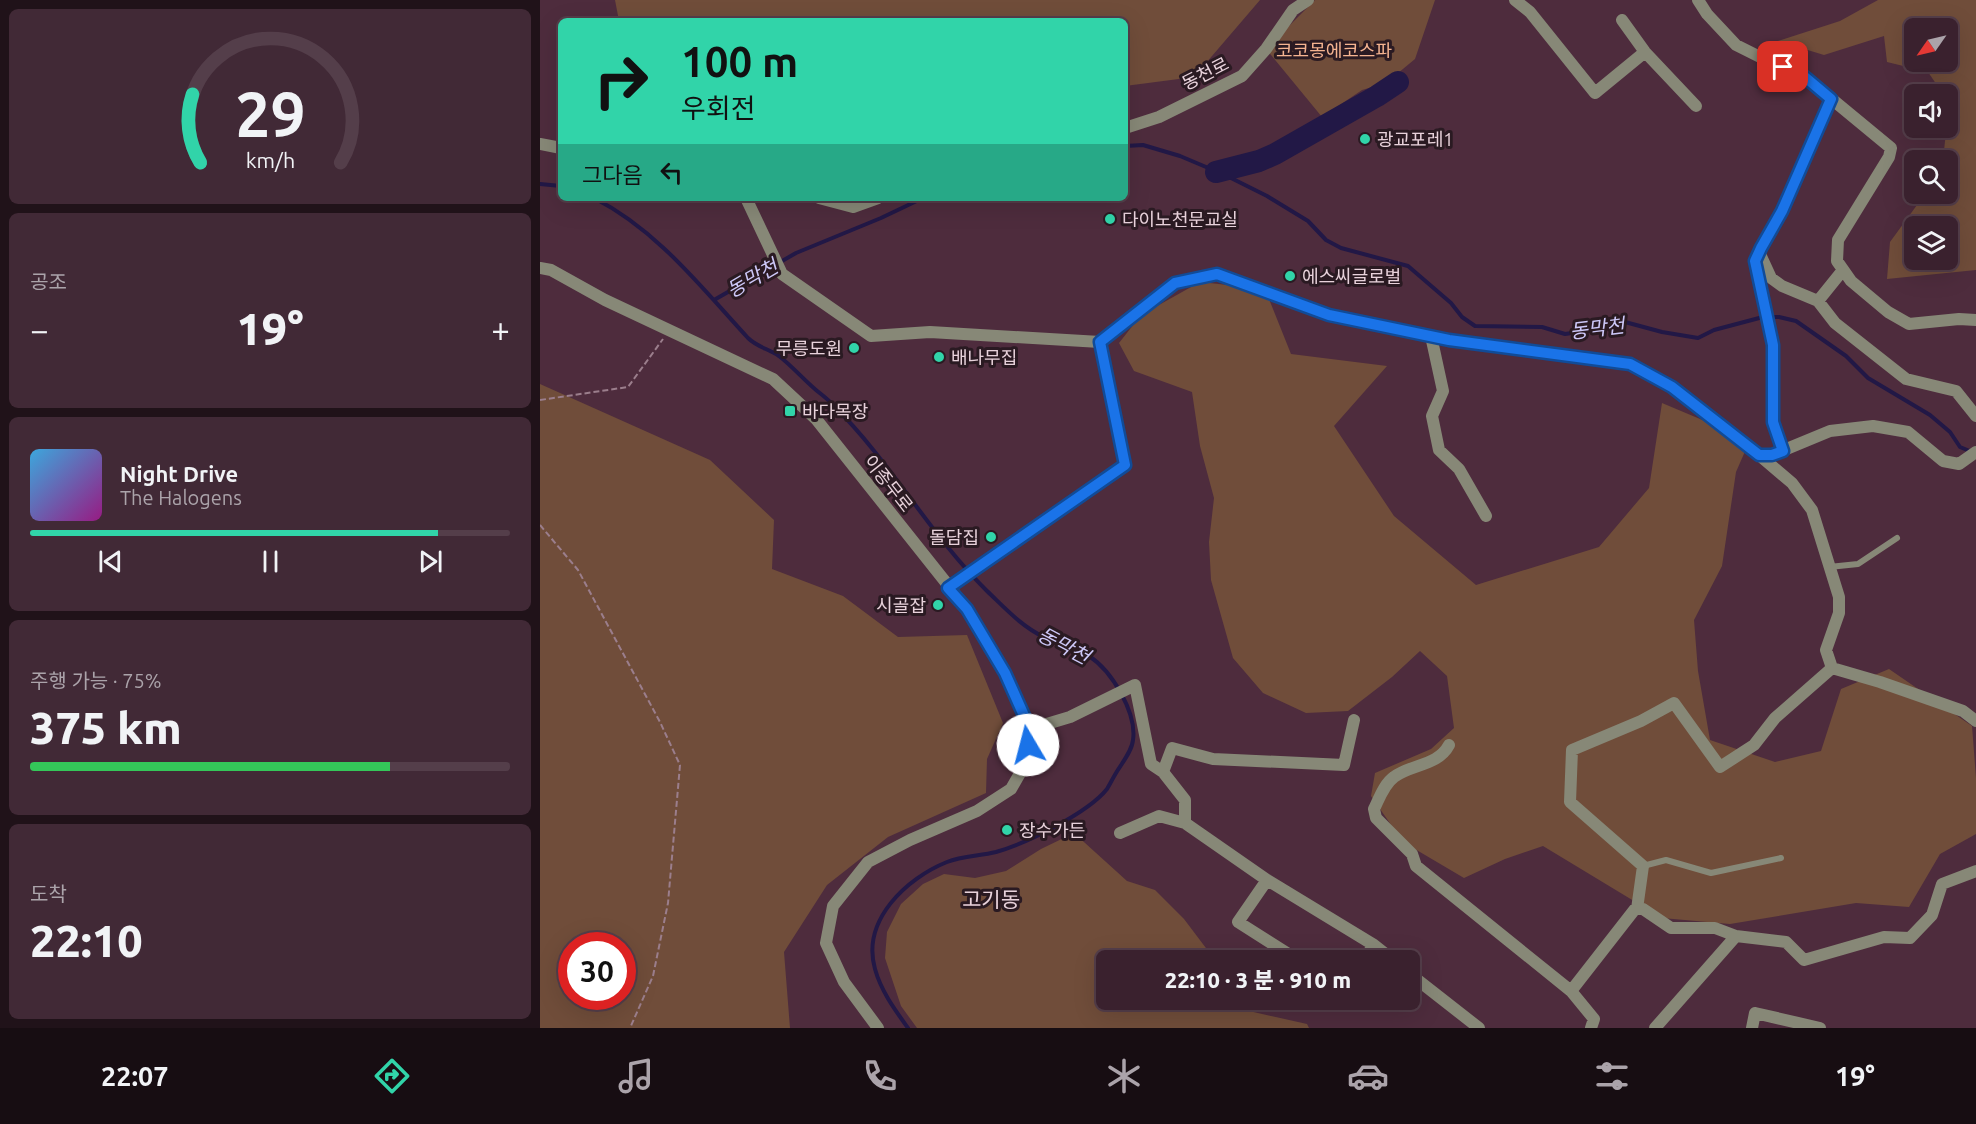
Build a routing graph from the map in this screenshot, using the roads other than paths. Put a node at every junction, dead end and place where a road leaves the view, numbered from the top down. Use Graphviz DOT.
graph roads {
  1 [pos="1308,0"];
  2 [pos="1515,0"];
  3 [pos="1698,0"];
  4 [pos="1622,20"];
  5 [pos="1646,52"];
  6 [pos="1831,99"];
  7 [pos="1696,106"];
  8 [pos="1128,127"];
  9 [pos="540,144"];
  10 [pos="558,147"];
  11 [pos="747,201"];
  12 [pos="830,201"];
  13 [pos="870,201"];
  14 [pos="1759,252"];
  15 [pos="540,268"];
  16 [pos="1843,270"];
  17 [pos="1818,301"];
  18 [pos="1976,320"];
  19 [pos="1431,336"];
  20 [pos="1100,342"];
  21 [pos="1976,416"];
  22 [pos="1783,451"];
  23 [pos="1976,452"];
  24 [pos="1759,455"];
  25 [pos="1486,516"];
  26 [pos="1897,538"];
  27 [pos="1829,567"];
  28 [pos="948,588"];
  29 [pos="1832,668"];
  30 [pos="1354,720"];
  31 [pos="1976,721"];
  32 [pos="1030,729"];
  33 [pos="1449,745"];
  34 [pos="1163,772"];
  35 [pos="1185,823"];
  36 [pos="1120,833"];
  37 [pos="1780,858"];
  38 [pos="1643,866"];
  39 [pos="1976,871"];
  40 [pos="1268,880"];
  41 [pos="1637,909"];
  42 [pos="1736,936"];
  43 [pos="1374,945"];
  44 [pos="1283,950"];
  45 [pos="1370,950"];
  46 [pos="1380,950"];
  47 [pos="1420,982"];
  48 [pos="1571,991"];
  49 [pos="878,1028"];
  50 [pos="1479,1028"];
  51 [pos="1591,1028"];
  52 [pos="1655,1028"];
  53 [pos="1752,1028"];
  54 [pos="1820,1028"];
  1 -- 8 [label="street, 동천로"];
  2 -- 5 [label="street"];
  3 -- 6 [label="street"];
  4 -- 5 [label="street"];
  5 -- 7 [label="street"];
  6 -- 14 [label="street"];
  6 -- 16 [label="street"];
  9 -- 10 [label="street"];
  11 -- 20 [label="street"];
  12 -- 13 [label="street"];
  14 -- 17 [label="street"];
  14 -- 22 [label="street"];
  15 -- 28 [label="street, 이종무로"];
  16 -- 17 [label="street"];
  16 -- 18 [label="street"];
  17 -- 21 [label="street"];
  19 -- 20 [label="street"];
  19 -- 24 [label="street"];
  19 -- 25 [label="street"];
  20 -- 28 [label="street"];
  22 -- 23 [label="street"];
  22 -- 24 [label="street"];
  24 -- 27 [label="street"];
  26 -- 27 [label="lane"];
  27 -- 29 [label="street"];
  28 -- 32 [label="street, 이종무로"];
  29 -- 31 [label="street"];
  29 -- 38 [label="street"];
  30 -- 34 [label="street"];
  32 -- 34 [label="street"];
  32 -- 49 [label="street, 이종무로"];
  33 -- 48 [label="street"];
  34 -- 35 [label="street"];
  35 -- 36 [label="street"];
  35 -- 40 [label="street"];
  37 -- 38 [label="lane"];
  38 -- 41 [label="street"];
  39 -- 42 [label="street"];
  40 -- 43 [label="street"];
  40 -- 44 [label="street"];
  41 -- 42 [label="street"];
  41 -- 48 [label="street"];
  42 -- 52 [label="street"];
  43 -- 45 [label="street"];
  43 -- 46 [label="street"];
  47 -- 50 [label="street"];
  48 -- 51 [label="street"];
  53 -- 54 [label="street"];
}
